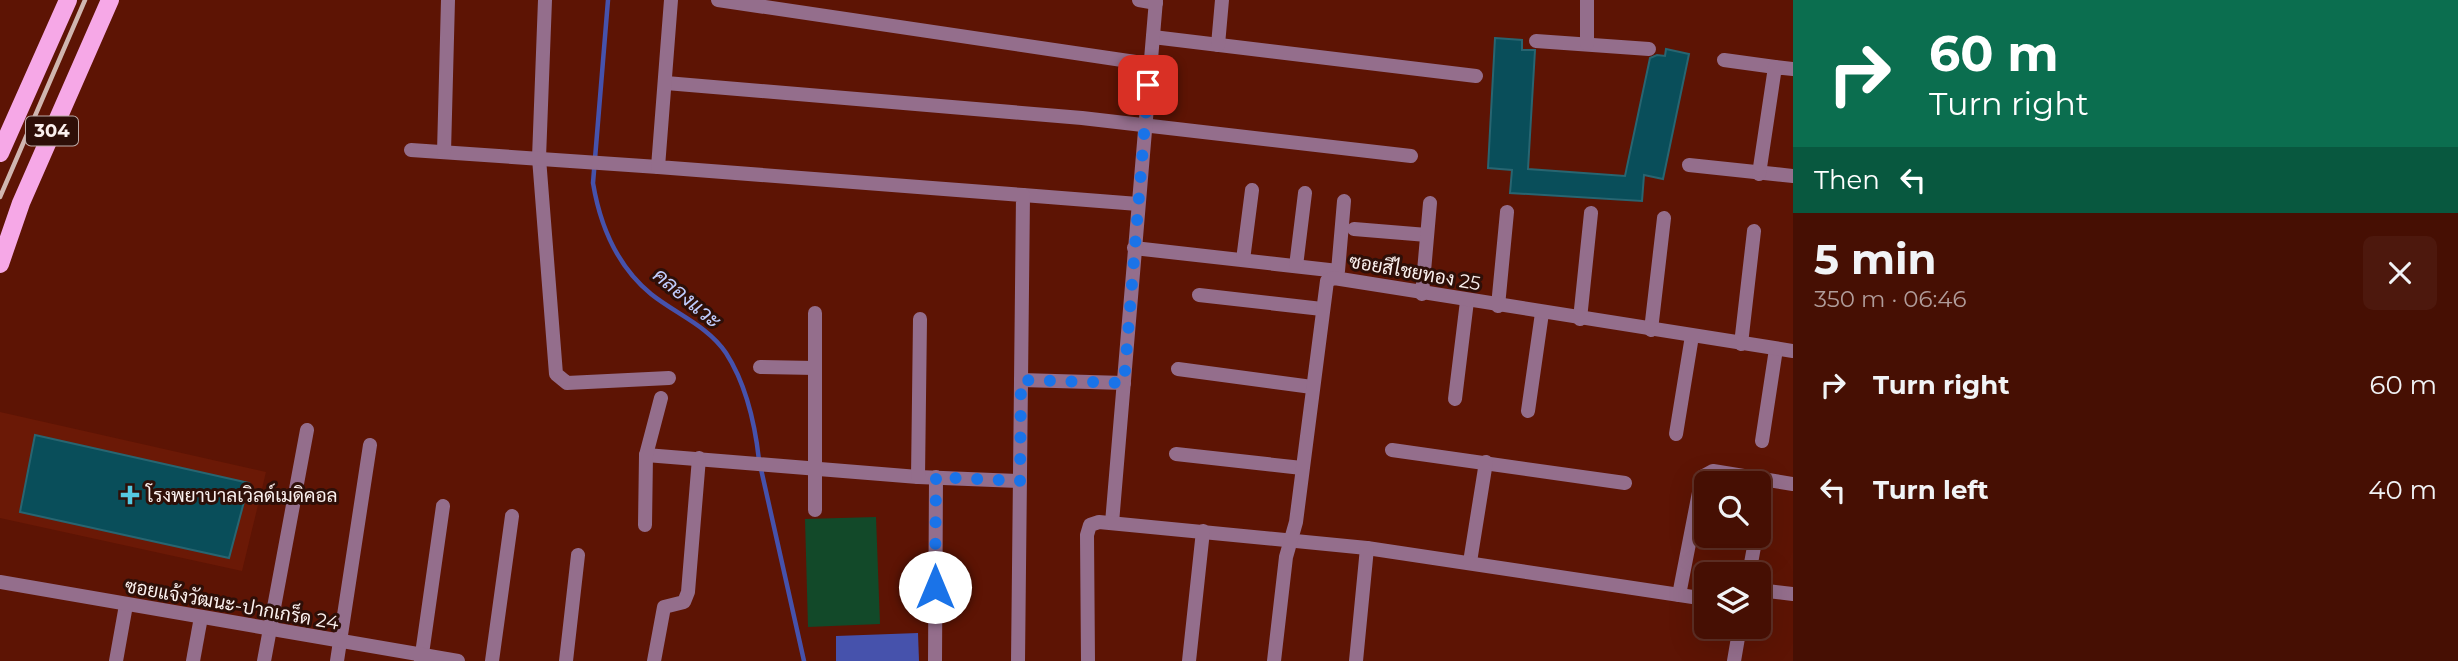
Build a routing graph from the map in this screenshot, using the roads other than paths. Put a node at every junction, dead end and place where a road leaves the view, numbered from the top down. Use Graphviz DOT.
graph roads {
  1 [pos="68,0"];
  2 [pos="110,0"];
  3 [pos="448,0"];
  4 [pos="545,0"];
  5 [pos="671,0"];
  6 [pos="718,0"];
  7 [pos="1139,0"];
  8 [pos="1222,0"];
  9 [pos="1587,0"];
  10 [pos="1156,2"];
  11 [pos="1153,37"];
  12 [pos="1536,41"];
  13 [pos="1587,44"];
  14 [pos="1218,45"];
  15 [pos="1649,49"];
  16 [pos="1724,61"];
  17 [pos="1149,64"];
  18 [pos="1775,67"];
  19 [pos="1793,69"];
  20 [pos="1476,76"];
  21 [pos="666,83"];
  22 [pos="1144,126"];
  23 [pos="411,150"];
  24 [pos="444,152"];
  25 [pos="0,153"];
  26 [pos="1411,156"];
  27 [pos="539,158"];
  28 [pos="1689,165"];
  29 [pos="658,167"];
  30 [pos="1759,174"];
  31 [pos="1793,176"];
  32 [pos="1252,190"];
  33 [pos="1305,193"];
  34 [pos="1023,195"];
  35 [pos="1344,201"];
  36 [pos="1430,203"];
  37 [pos="1138,204"];
  38 [pos="1507,212"];
  39 [pos="1591,213"];
  40 [pos="1664,218"];
  41 [pos="1354,229"];
  42 [pos="1754,231"];
  43 [pos="1427,235"];
  44 [pos="1134,248"];
  45 [pos="1242,260"];
  46 [pos="0,264"];
  47 [pos="1296,266"];
  48 [pos="1422,294"];
  49 [pos="1199,295"];
  50 [pos="1467,301"];
  51 [pos="1498,306"];
  52 [pos="1322,309"];
  53 [pos="815,313"];
  54 [pos="1542,313"];
  55 [pos="920,319"];
  56 [pos="1580,319"];
  57 [pos="1651,330"];
  58 [pos="1692,336"];
  59 [pos="1741,344"];
  60 [pos="1776,349"];
  61 [pos="1793,351"];
  62 [pos="760,367"];
  63 [pos="815,368"];
  64 [pos="1178,369"];
  65 [pos="669,378"];
  66 [pos="1021,380"];
  67 [pos="1124,383"];
  68 [pos="1312,387"];
  69 [pos="661,398"];
  70 [pos="1454,399"];
  71 [pos="1528,411"];
  72 [pos="307,430"];
  73 [pos="1675,434"];
  74 [pos="1762,441"];
  75 [pos="370,445"];
  76 [pos="1392,450"];
  77 [pos="1176,454"];
  78 [pos="646,455"];
  79 [pos="699,458"];
  80 [pos="1486,462"];
  81 [pos="815,466"];
  82 [pos="1302,468"];
  83 [pos="918,477"];
  84 [pos="936,477"];
  85 [pos="1020,481"];
  86 [pos="1625,483"];
  87 [pos="1793,484"];
  88 [pos="443,506"];
  89 [pos="815,510"];
  90 [pos="512,516"];
  91 [pos="1112,523"];
  92 [pos="645,525"];
  93 [pos="1203,531"];
  94 [pos="1292,539"];
  95 [pos="1367,548"];
  96 [pos="578,555"];
  97 [pos="1470,562"];
  98 [pos="0,582"];
  99 [pos="1771,591"];
  100 [pos="1793,594"];
  101 [pos="1679,595"];
  102 [pos="1694,597"];
  103 [pos="126,605"];
  104 [pos="201,617"];
  105 [pos="271,629"];
  106 [pos="1738,639"];
  107 [pos="340,642"];
  108 [pos="422,658"];
  109 [pos="116,661"];
  110 [pos="193,661"];
  111 [pos="264,661"];
  112 [pos="337,661"];
  113 [pos="458,661"];
  114 [pos="492,661"];
  115 [pos="566,661"];
  116 [pos="654,661"];
  117 [pos="935,661"];
  118 [pos="1018,661"];
  119 [pos="1088,661"];
  120 [pos="1189,661"];
  121 [pos="1274,661"];
  122 [pos="1356,661"];
  123 [pos="1734,661"];
  1 -- 25 [label="main road, 304"];
  2 -- 46 [label="main road, 304"];
  3 -- 24 [label="street"];
  4 -- 27 [label="street"];
  5 -- 21 [label="street"];
  6 -- 17 [label="street"];
  7 -- 10 [label="street"];
  8 -- 14 [label="street"];
  9 -- 13 [label="street"];
  10 -- 11 [label="street"];
  11 -- 14 [label="street"];
  11 -- 17 [label="street"];
  12 -- 13 [label="street"];
  13 -- 15 [label="street"];
  14 -- 20 [label="street"];
  16 -- 18 [label="street"];
  17 -- 22 [label="street"];
  18 -- 19 [label="street"];
  18 -- 30 [label="street"];
  21 -- 22 [label="street"];
  21 -- 29 [label="street"];
  22 -- 26 [label="street"];
  22 -- 37 [label="street"];
  23 -- 24 [label="street"];
  24 -- 27 [label="street"];
  27 -- 29 [label="street"];
  27 -- 65 [label="street"];
  28 -- 30 [label="street"];
  29 -- 34 [label="street"];
  30 -- 31 [label="street"];
  32 -- 45 [label="street"];
  33 -- 47 [label="street"];
  34 -- 37 [label="street"];
  34 -- 66 [label="street"];
  35 -- 47 [label="street"];
  36 -- 43 [label="street"];
  37 -- 44 [label="street"];
  38 -- 51 [label="street"];
  39 -- 56 [label="street"];
  40 -- 57 [label="street"];
  41 -- 43 [label="street"];
  42 -- 59 [label="street"];
  43 -- 48 [label="street"];
  44 -- 45 [label="street"];
  44 -- 67 [label="street"];
  45 -- 47 [label="street"];
  48 -- 50 [label="street, ซอยสีไชยทอง 25"];
  48 -- 52 [label="street, ซอยสีไชยทอง 25"];
  49 -- 52 [label="street"];
  50 -- 51 [label="street, ซอยสีไชยทอง 25"];
  50 -- 70 [label="street"];
  51 -- 54 [label="street, ซอยสีไชยทอง 25"];
  52 -- 68 [label="street, ซอยสีไชยทอง 25"];
  53 -- 63 [label="street"];
  54 -- 56 [label="street, ซอยสีไชยทอง 25"];
  54 -- 71 [label="street"];
  55 -- 83 [label="street"];
  56 -- 57 [label="street, ซอยสีไชยทอง 25"];
  57 -- 58 [label="street, ซอยสีไชยทอง 25"];
  58 -- 59 [label="street, ซอยสีไชยทอง 25"];
  58 -- 73 [label="street"];
  59 -- 60 [label="street, ซอยสีไชยทอง 25"];
  60 -- 61 [label="street, ซอยสีไชยทอง 25"];
  60 -- 74 [label="street"];
  62 -- 63 [label="street"];
  63 -- 81 [label="street"];
  64 -- 68 [label="street"];
  66 -- 67 [label="street"];
  66 -- 85 [label="street"];
  67 -- 91 [label="street"];
  68 -- 82 [label="street, ซอยสีไชยทอง 25"];
  69 -- 78 [label="street"];
  72 -- 105 [label="street"];
  75 -- 107 [label="street"];
  76 -- 80 [label="street"];
  77 -- 82 [label="street"];
  78 -- 79 [label="street"];
  78 -- 92 [label="street"];
  79 -- 81 [label="street"];
  79 -- 116 [label="street"];
  80 -- 86 [label="street"];
  80 -- 97 [label="street"];
  81 -- 83 [label="street"];
  81 -- 89 [label="street"];
  82 -- 94 [label="street, ซอยสีไชยทอง 25"];
  83 -- 84 [label="street"];
  84 -- 85 [label="street"];
  84 -- 117 [label="street"];
  85 -- 118 [label="street"];
  87 -- 101 [label="street"];
  88 -- 108 [label="street"];
  90 -- 114 [label="street"];
  91 -- 93 [label="street"];
  91 -- 119 [label="street"];
  93 -- 94 [label="street"];
  93 -- 120 [label="street"];
  94 -- 95 [label="street"];
  94 -- 121 [label="street, ซอยสีไชยทอง 25"];
  95 -- 97 [label="street"];
  95 -- 122 [label="street"];
  96 -- 115 [label="street"];
  97 -- 101 [label="street"];
  98 -- 103 [label="street, ซอยแจ้งวัฒนะ-ปากเกร็ด 24"];
  99 -- 100 [label="street"];
  101 -- 102 [label="street"];
  103 -- 104 [label="street, ซอยแจ้งวัฒนะ-ปากเกร็ด 24"];
  103 -- 109 [label="street"];
  104 -- 105 [label="street, ซอยแจ้งวัฒนะ-ปากเกร็ด 24"];
  104 -- 110 [label="street"];
  105 -- 107 [label="street, ซอยแจ้งวัฒนะ-ปากเกร็ด 24"];
  105 -- 111 [label="street"];
  106 -- 123 [label="street"];
  107 -- 108 [label="street, ซอยแจ้งวัฒนะ-ปากเกร็ด 24"];
  107 -- 112 [label="street"];
  108 -- 113 [label="street, ซอยแจ้งวัฒนะ-ปากเกร็ด 24"];
}
